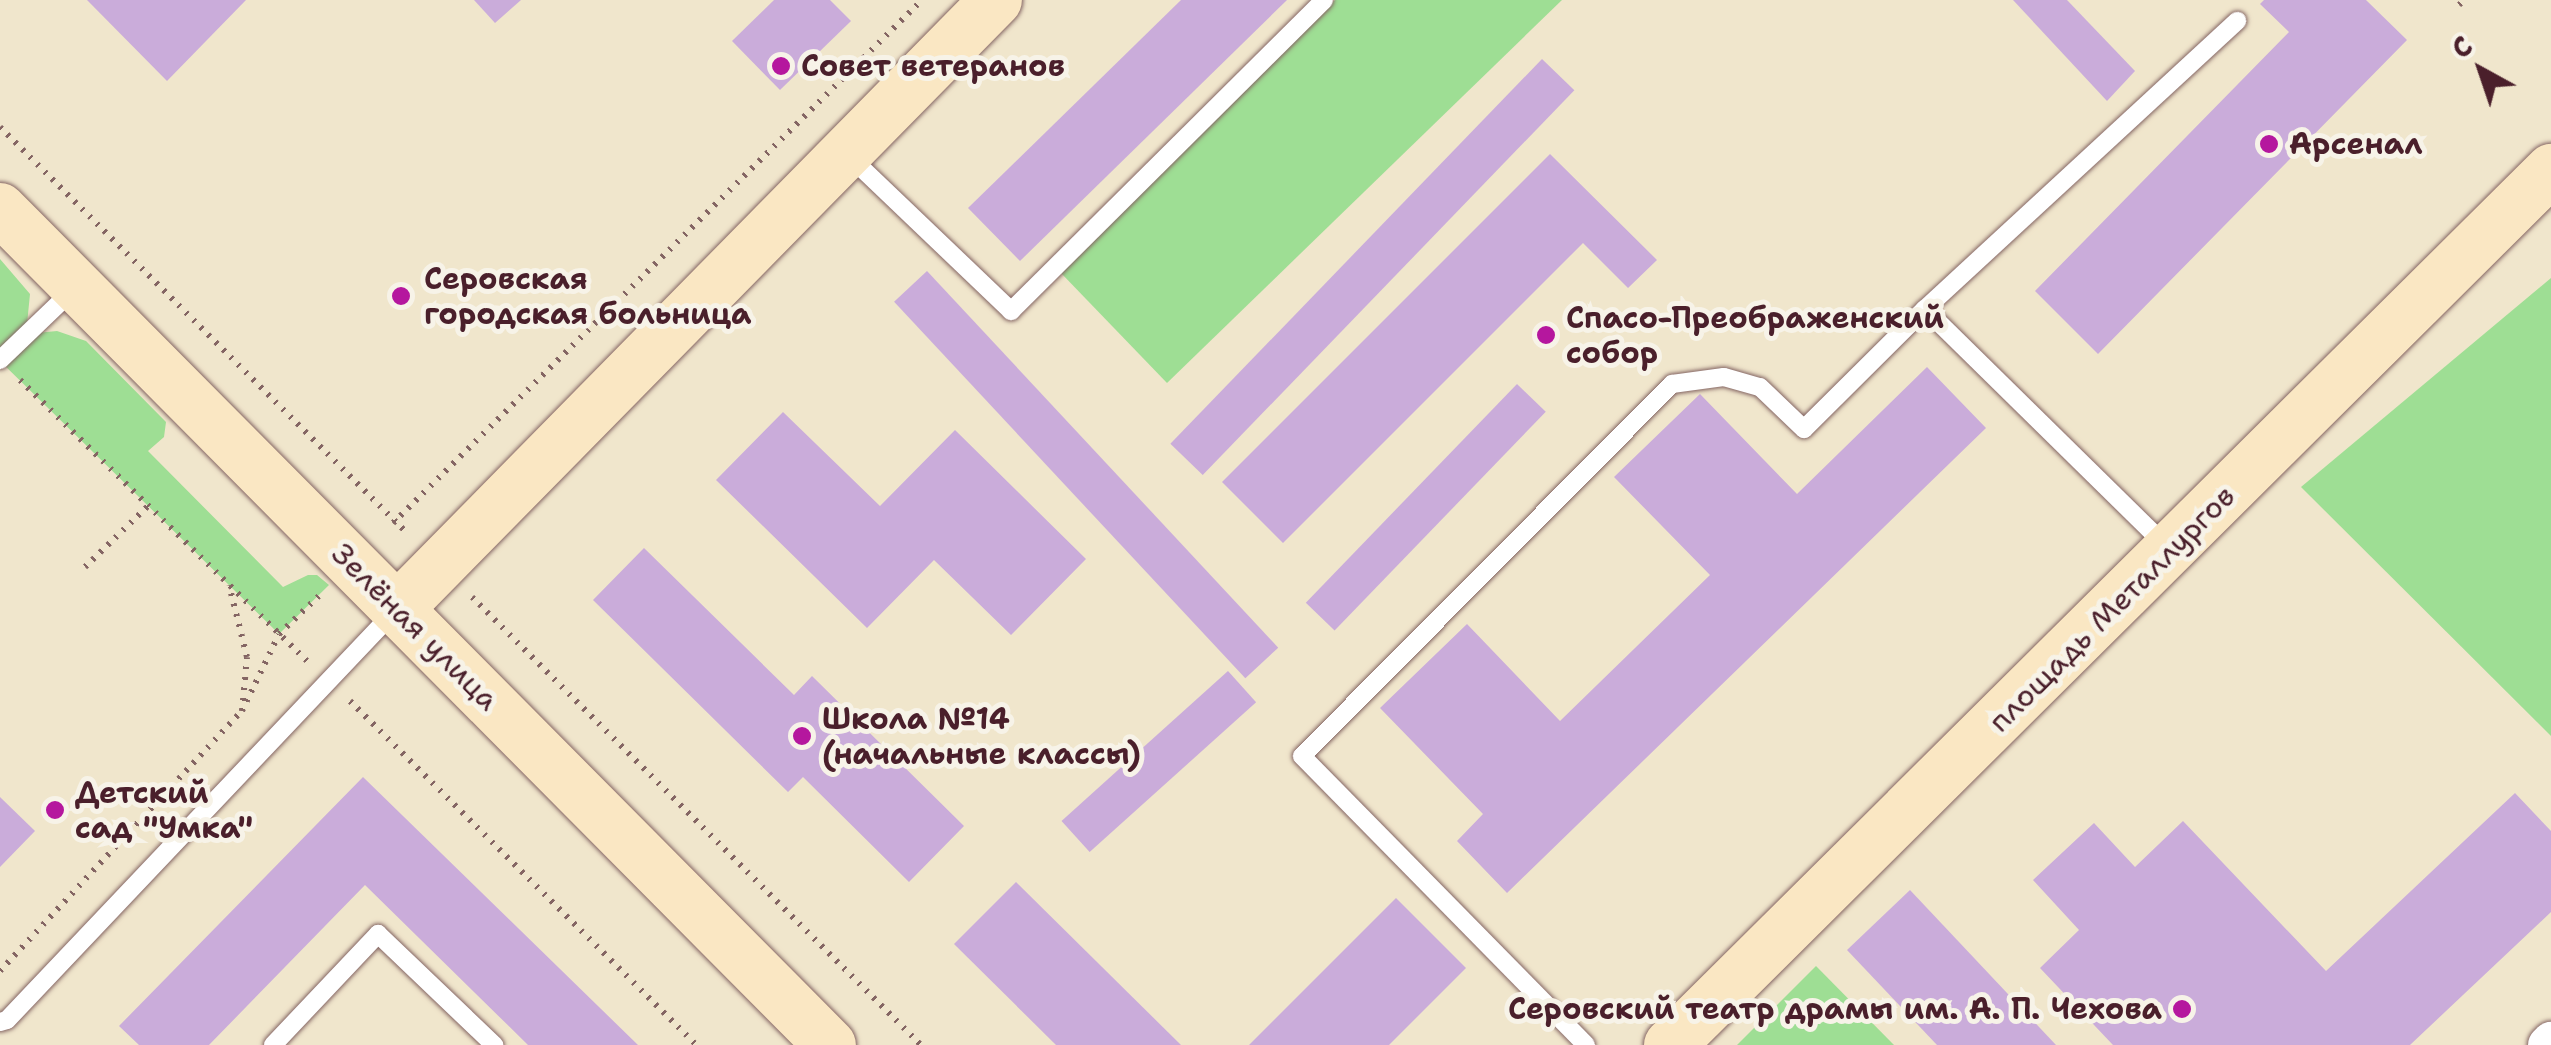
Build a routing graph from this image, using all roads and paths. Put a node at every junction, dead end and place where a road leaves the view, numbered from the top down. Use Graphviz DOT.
graph roads {
  1 [pos="922,0"];
  2 [pos="996,0"];
  3 [pos="1324,0"];
  4 [pos="2237,21"];
  5 [pos="846,153"];
  6 [pos="2551,170"];
  7 [pos="0,210"];
  8 [pos="76,286"];
  9 [pos="1925,308"];
  10 [pos="0,360"];
  11 [pos="149,505"];
  12 [pos="2171,551"];
  13 [pos="352,564"];
  14 [pos="85,567"];
  15 [pos="230,585"];
  16 [pos="397,609"];
  17 [pos="242,711"];
  18 [pos="0,971"];
  19 [pos="4,1021"];
  20 [pos="0,1043"];
  21 [pos="273,1045"];
  22 [pos="494,1045"];
  23 [pos="830,1045"];
  24 [pos="1586,1045"];
  25 [pos="1670,1045"];
  1 -- 13 [label="path"];
  2 -- 5 [label="street"];
  3 -- 5 [label="lane"];
  4 -- 9 [label="lane"];
  5 -- 16 [label="street"];
  6 -- 12 [label="street, площадь Металлургов"];
  7 -- 8 [label="street, Зелёная улица"];
  8 -- 10 [label="lane"];
  8 -- 13 [label="street, Зелёная улица"];
  9 -- 12 [label="lane"];
  9 -- 24 [label="lane"];
  11 -- 14 [label="path"];
  12 -- 25 [label="street, площадь Металлургов"];
  13 -- 16 [label="street, Зелёная улица"];
  13 -- 17 [label="path"];
  15 -- 17 [label="path"];
  16 -- 19 [label="lane"];
  16 -- 23 [label="street, Зелёная улица"];
  17 -- 18 [label="path"];
  19 -- 20 [label="lane"];
  21 -- 22 [label="lane"];
}
